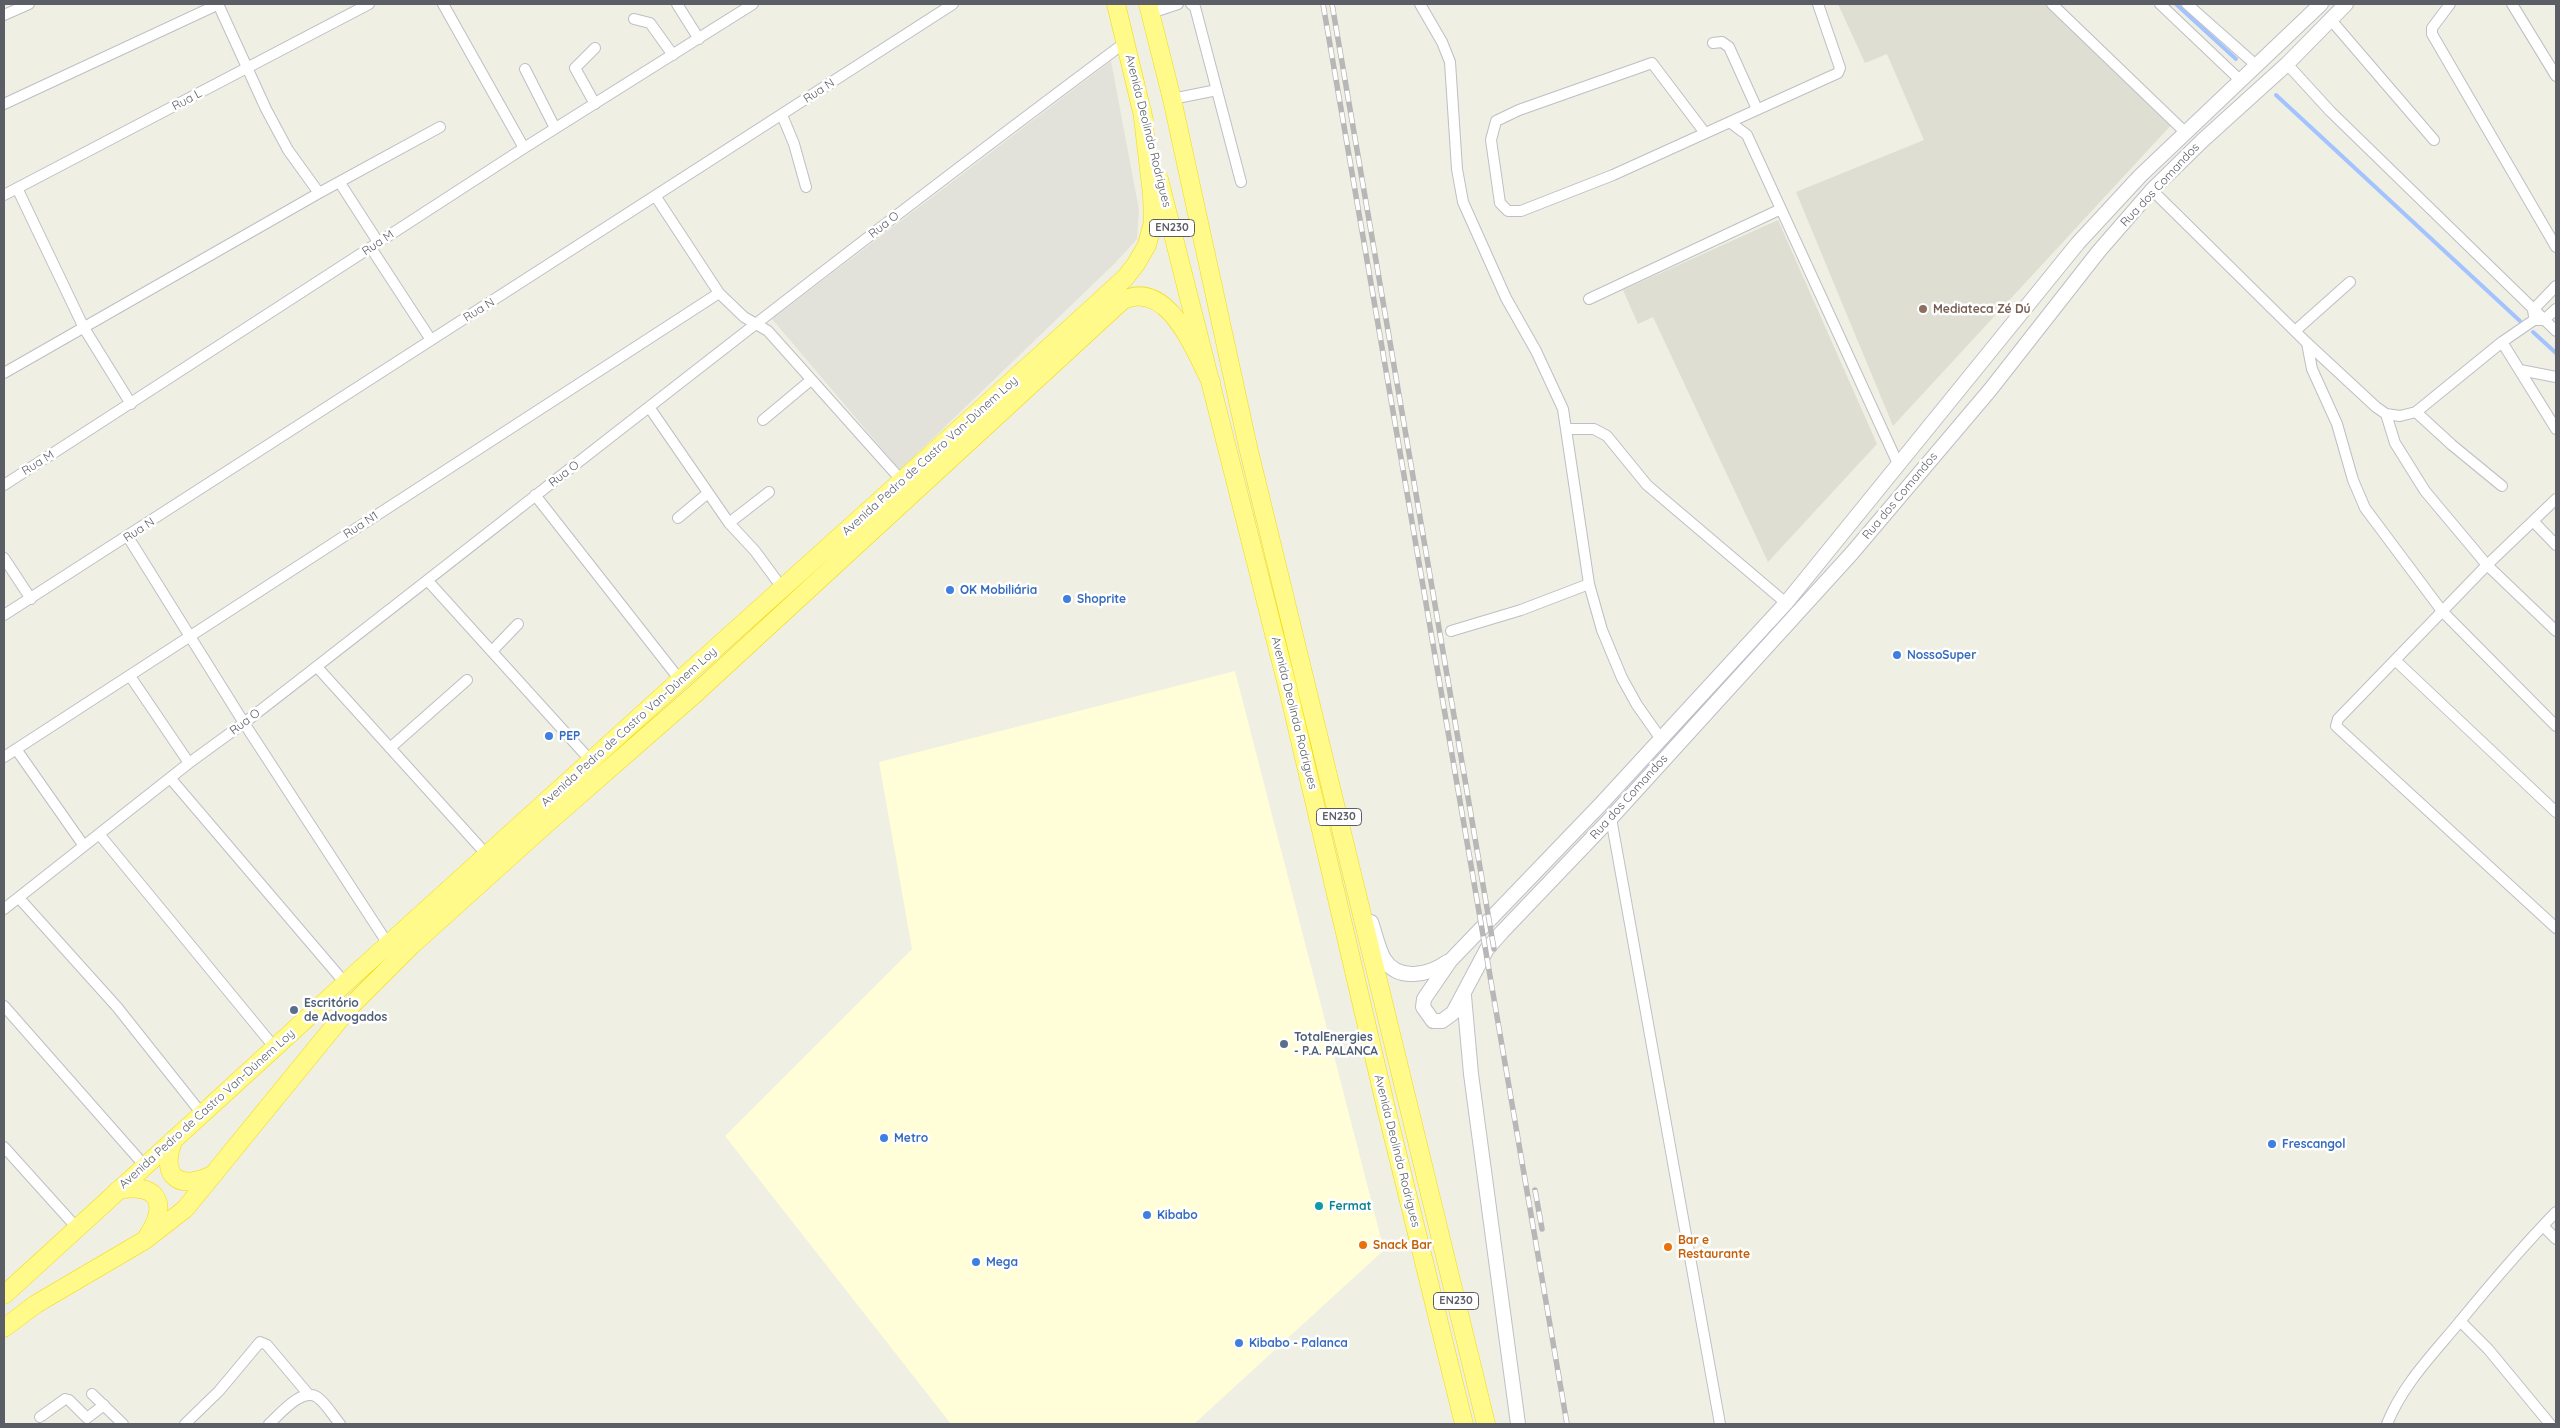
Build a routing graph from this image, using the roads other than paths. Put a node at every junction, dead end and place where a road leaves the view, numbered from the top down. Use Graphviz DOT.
graph roads {
  1 [pos="30,4"];
  2 [pos="218,4"];
  3 [pos="370,4"];
  4 [pos="443,4"];
  5 [pos="677,4"];
  6 [pos="753,4"];
  7 [pos="953,4"];
  8 [pos="1116,4"];
  9 [pos="1178,4"];
  10 [pos="1191,4"];
  11 [pos="1420,4"];
  12 [pos="1818,4"];
  13 [pos="2052,4"];
  14 [pos="2160,4"];
  15 [pos="2187,4"];
  16 [pos="2346,4"];
  17 [pos="2450,4"];
  18 [pos="2512,4"];
  19 [pos="2318,5"];
  20 [pos="1150,8"];
  21 [pos="4,15"];
  22 [pos="634,19"];
  23 [pos="2331,20"];
  24 [pos="698,39"];
  25 [pos="1127,41"];
  26 [pos="1714,43"];
  27 [pos="595,48"];
  28 [pos="673,55"];
  29 [pos="2287,64"];
  30 [pos="2257,66"];
  31 [pos="247,69"];
  32 [pos="524,69"];
  33 [pos="2556,76"];
  34 [pos="2241,81"];
  35 [pos="1217,90"];
  36 [pos="1172,99"];
  37 [pos="4,104"];
  38 [pos="595,104"];
  39 [pos="1142,110"];
  40 [pos="1753,112"];
  41 [pos="782,115"];
  42 [pos="1731,123"];
  43 [pos="440,127"];
  44 [pos="555,128"];
  45 [pos="2186,132"];
  46 [pos="1705,133"];
  47 [pos="1747,135"];
  48 [pos="2434,140"];
  49 [pos="524,148"];
  50 [pos="1241,182"];
  51 [pos="340,183"];
  52 [pos="806,187"];
  53 [pos="17,188"];
  54 [pos="2152,190"];
  55 [pos="319,193"];
  56 [pos="4,195"];
  57 [pos="656,197"];
  58 [pos="1781,209"];
  59 [pos="374,245"];
  60 [pos="2556,247"];
  61 [pos="2350,282"];
  62 [pos="2556,286"];
  63 [pos="719,293"];
  64 [pos="1589,299"];
  65 [pos="2556,309"];
  66 [pos="2537,317"];
  67 [pos="756,324"];
  68 [pos="84,328"];
  69 [pos="2296,331"];
  70 [pos="2556,331"];
  71 [pos="431,340"];
  72 [pos="2502,342"];
  73 [pos="2307,343"];
  74 [pos="2520,370"];
  75 [pos="4,374"];
  76 [pos="2556,377"];
  77 [pos="811,380"];
  78 [pos="1211,382"];
  79 [pos="131,404"];
  80 [pos="649,407"];
  81 [pos="2416,412"];
  82 [pos="2386,414"];
  83 [pos="763,420"];
  84 [pos="1566,429"];
  85 [pos="2556,429"];
  86 [pos="1899,466"];
  87 [pos="903,482"];
  88 [pos="4,485"];
  89 [pos="2502,486"];
  90 [pos="769,492"];
  91 [pos="708,493"];
  92 [pos="535,496"];
  93 [pos="2556,500"];
  94 [pos="678,518"];
  95 [pos="2533,521"];
  96 [pos="729,523"];
  97 [pos="128,537"];
  98 [pos="2556,545"];
  99 [pos="4,558"];
  100 [pos="2487,565"];
  101 [pos="428,581"];
  102 [pos="1589,584"];
  103 [pos="783,589"];
  104 [pos="30,599"];
  105 [pos="1786,603"];
  106 [pos="2442,611"];
  107 [pos="4,615"];
  108 [pos="518,624"];
  109 [pos="1450,631"];
  110 [pos="2556,631"];
  111 [pos="190,634"];
  112 [pos="493,650"];
  113 [pos="2395,660"];
  114 [pos="317,667"];
  115 [pos="130,676"];
  116 [pos="467,680"];
  117 [pos="680,680"];
  118 [pos="244,723"];
  119 [pos="2556,726"];
  120 [pos="1660,739"];
  121 [pos="390,748"];
  122 [pos="16,749"];
  123 [pos="4,757"];
  124 [pos="591,761"];
  125 [pos="189,763"];
  126 [pos="171,778"];
  127 [pos="2556,812"];
  128 [pos="1611,818"];
  129 [pos="99,834"];
  130 [pos="84,846"];
  131 [pos="487,855"];
  132 [pos="1353,873"];
  133 [pos="18,898"];
  134 [pos="4,909"];
  135 [pos="2555,925"];
  136 [pos="388,944"];
  137 [pos="1450,961"];
  138 [pos="345,983"];
  139 [pos="1464,996"];
  140 [pos="4,1006"];
  141 [pos="275,1048"];
  142 [pos="202,1114"];
  143 [pos="175,1136"];
  144 [pos="4,1147"];
  145 [pos="144,1165"];
  146 [pos="216,1173"];
  147 [pos="118,1190"];
  148 [pos="2556,1212"];
  149 [pos="2543,1226"];
  150 [pos="77,1228"];
  151 [pos="2556,1239"];
  152 [pos="145,1240"];
  153 [pos="5,1293"];
  154 [pos="2460,1321"];
  155 [pos="4,1328"];
  156 [pos="92,1394"];
  157 [pos="309,1395"];
  158 [pos="104,1405"];
  159 [pos="40,1417"];
  160 [pos="123,1424"];
  161 [pos="185,1424"];
  162 [pos="269,1424"];
  163 [pos="340,1424"];
  164 [pos="1464,1424"];
  165 [pos="1486,1424"];
  166 [pos="1518,1424"];
  167 [pos="1720,1424"];
  168 [pos="2386,1424"];
  169 [pos="2550,1424"];
  1 -- 21 [label="street"];
  2 -- 31 [label="street"];
  2 -- 37 [label="street"];
  3 -- 31 [label="street, Rua L"];
  4 -- 49 [label="street"];
  5 -- 24 [label="street"];
  6 -- 24 [label="street, Rua M"];
  7 -- 41 [label="street, Rua N"];
  8 -- 25 [label="highway, Avenida Deolinda Rodrigues / EN230"];
  9 -- 20 [label="street"];
  10 -- 35 [label="street"];
  11 -- 84 [label="street"];
  12 -- 40 [label="street"];
  13 -- 45 [label="street"];
  14 -- 34 [label="street"];
  15 -- 30 [label="street"];
  16 -- 23 [label="main road, Rua dos Comandos"];
  17 -- 60 [label="street"];
  18 -- 33 [label="street"];
  19 -- 30 [label="main road, Rua dos Comandos"];
  20 -- 36 [label="highway, Avenida Deolinda Rodrigues / EN230"];
  22 -- 28 [label="street"];
  23 -- 29 [label="main road, Rua dos Comandos"];
  23 -- 48 [label="street"];
  24 -- 28 [label="street, Rua M"];
  25 -- 39 [label="highway, Avenida Deolinda Rodrigues / EN230"];
  25 -- 67 [label="street, Rua O"];
  26 -- 40 [label="street"];
  27 -- 38 [label="street"];
  28 -- 38 [label="street, Rua M"];
  29 -- 54 [label="main road, Rua dos Comandos"];
  29 -- 66 [label="street"];
  30 -- 34 [label="main road, Rua dos Comandos"];
  31 -- 53 [label="street, Rua L"];
  31 -- 55 [label="street"];
  32 -- 44 [label="street"];
  34 -- 45 [label="main road, Rua dos Comandos"];
  35 -- 36 [label="street"];
  35 -- 50 [label="street"];
  36 -- 132 [label="highway, Avenida Deolinda Rodrigues / EN230"];
  38 -- 44 [label="street, Rua M"];
  39 -- 78 [label="highway, Avenida Deolinda Rodrigues / EN230"];
  39 -- 87 [label="highway, Avenida Pedro de Castro Van-Dúnem Loy"];
  40 -- 42 [label="street"];
  40 -- 47 [label="street"];
  41 -- 52 [label="street"];
  41 -- 57 [label="street, Rua N"];
  42 -- 46 [label="street"];
  42 -- 47 [label="street"];
  43 -- 51 [label="street"];
  44 -- 49 [label="street, Rua M"];
  45 -- 86 [label="main road, Rua dos Comandos"];
  46 -- 46 [label="street"];
  47 -- 58 [label="street"];
  49 -- 59 [label="street, Rua M"];
  51 -- 55 [label="street"];
  51 -- 59 [label="street"];
  53 -- 56 [label="street, Rua L"];
  53 -- 68 [label="street"];
  54 -- 69 [label="street"];
  54 -- 128 [label="main road, Rua dos Comandos"];
  55 -- 68 [label="street"];
  57 -- 63 [label="street"];
  57 -- 71 [label="street, Rua N"];
  58 -- 64 [label="street"];
  58 -- 86 [label="street"];
  59 -- 71 [label="street"];
  59 -- 79 [label="street, Rua M"];
  61 -- 69 [label="street"];
  62 -- 66 [label="street"];
  63 -- 67 [label="street"];
  63 -- 111 [label="street, Rua N1"];
  65 -- 66 [label="street"];
  66 -- 70 [label="street"];
  66 -- 72 [label="street"];
  67 -- 77 [label="street"];
  67 -- 80 [label="street, Rua O"];
  68 -- 75 [label="street"];
  68 -- 79 [label="street"];
  69 -- 73 [label="street"];
  71 -- 97 [label="street, Rua N"];
  72 -- 74 [label="street"];
  72 -- 81 [label="street"];
  73 -- 82 [label="street"];
  73 -- 106 [label="street"];
  74 -- 76 [label="street"];
  74 -- 85 [label="street"];
  77 -- 83 [label="street"];
  77 -- 87 [label="street"];
  78 -- 146 [label="highway, Avenida Pedro de Castro Van-Dúnem Loy"];
  78 -- 164 [label="highway, Avenida Deolinda Rodrigues / EN230"];
  79 -- 88 [label="street, Rua M"];
  80 -- 91 [label="street"];
  80 -- 92 [label="street, Rua O"];
  81 -- 82 [label="street"];
  81 -- 89 [label="street"];
  82 -- 100 [label="street"];
  84 -- 102 [label="street"];
  84 -- 105 [label="street"];
  86 -- 105 [label="main road, Rua dos Comandos"];
  87 -- 103 [label="highway, Avenida Pedro de Castro Van-Dúnem Loy"];
  90 -- 96 [label="street"];
  91 -- 94 [label="street"];
  91 -- 96 [label="street"];
  92 -- 101 [label="street, Rua O"];
  92 -- 117 [label="street"];
  93 -- 95 [label="street"];
  95 -- 98 [label="street"];
  95 -- 100 [label="street"];
  96 -- 103 [label="street"];
  97 -- 104 [label="street, Rua N"];
  97 -- 111 [label="street"];
  99 -- 104 [label="street"];
  100 -- 106 [label="street"];
  100 -- 110 [label="street"];
  101 -- 112 [label="street"];
  101 -- 114 [label="street, Rua O"];
  102 -- 109 [label="street"];
  102 -- 120 [label="street"];
  103 -- 117 [label="highway, Avenida Pedro de Castro Van-Dúnem Loy"];
  104 -- 107 [label="street, Rua N"];
  105 -- 120 [label="main road, Rua dos Comandos"];
  106 -- 113 [label="street"];
  106 -- 119 [label="street"];
  108 -- 112 [label="street"];
  111 -- 115 [label="street, Rua N1"];
  111 -- 118 [label="street"];
  112 -- 124 [label="street"];
  113 -- 127 [label="street"];
  113 -- 135 [label="street"];
  114 -- 118 [label="street, Rua O"];
  114 -- 121 [label="street"];
  115 -- 122 [label="street, Rua N1"];
  115 -- 125 [label="street"];
  116 -- 121 [label="street"];
  117 -- 124 [label="highway, Avenida Pedro de Castro Van-Dúnem Loy"];
  118 -- 125 [label="street, Rua O"];
  118 -- 136 [label="street"];
  120 -- 137 [label="main road, Rua dos Comandos"];
  121 -- 131 [label="street"];
  122 -- 123 [label="street, Rua N1"];
  122 -- 130 [label="street"];
  124 -- 131 [label="highway, Avenida Pedro de Castro Van-Dúnem Loy"];
  125 -- 126 [label="street, Rua O"];
  126 -- 129 [label="street, Rua O"];
  126 -- 138 [label="street"];
  128 -- 139 [label="main road, Rua dos Comandos"];
  128 -- 167 [label="street"];
  129 -- 130 [label="street, Rua O"];
  129 -- 141 [label="street"];
  130 -- 133 [label="street, Rua O"];
  131 -- 136 [label="highway, Avenida Pedro de Castro Van-Dúnem Loy"];
  132 -- 137 [label="main road"];
  132 -- 165 [label="highway, Avenida Deolinda Rodrigues / EN230"];
  133 -- 134 [label="street, Rua O"];
  133 -- 142 [label="street"];
  136 -- 138 [label="highway, Avenida Pedro de Castro Van-Dúnem Loy"];
  137 -- 139 [label="main road, Rua dos Comandos"];
  138 -- 141 [label="highway, Avenida Pedro de Castro Van-Dúnem Loy"];
  139 -- 166 [label="main road"];
  140 -- 145 [label="street"];
  141 -- 142 [label="highway, Avenida Pedro de Castro Van-Dúnem Loy"];
  142 -- 143 [label="highway, Avenida Pedro de Castro Van-Dúnem Loy"];
  143 -- 145 [label="highway, Avenida Pedro de Castro Van-Dúnem Loy"];
  143 -- 146 [label="highway"];
  144 -- 150 [label="street"];
  145 -- 147 [label="highway, Avenida Pedro de Castro Van-Dúnem Loy"];
  146 -- 152 [label="highway, Avenida Pedro de Castro Van-Dúnem Loy"];
  147 -- 150 [label="highway, Avenida Pedro de Castro Van-Dúnem Loy"];
  147 -- 152 [label="highway"];
  148 -- 149 [label="street"];
  149 -- 151 [label="street"];
  149 -- 154 [label="street"];
  150 -- 153 [label="highway, Avenida Pedro de Castro Van-Dúnem Loy"];
  152 -- 155 [label="highway, Avenida Pedro de Castro Van-Dúnem Loy"];
  154 -- 168 [label="street"];
  154 -- 169 [label="street"];
  156 -- 158 [label="street"];
  157 -- 161 [label="street"];
  157 -- 162 [label="street"];
  157 -- 163 [label="street"];
  158 -- 159 [label="street"];
  158 -- 160 [label="street"];
}
